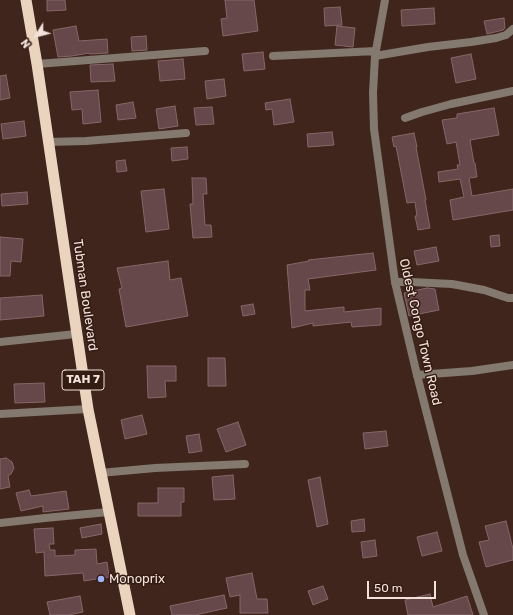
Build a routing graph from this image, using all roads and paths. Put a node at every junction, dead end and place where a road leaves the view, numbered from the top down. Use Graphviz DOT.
graph roads {
  1 [pos="26,0"];
  2 [pos="385,0"];
  3 [pos="513,29"];
  4 [pos="205,51"];
  5 [pos="375,54"];
  6 [pos="273,56"];
  7 [pos="37,64"];
  8 [pos="513,91"];
  9 [pos="406,118"];
  10 [pos="186,132"];
  11 [pos="48,142"];
  12 [pos="394,282"];
  13 [pos="513,298"];
  14 [pos="76,334"];
  15 [pos="0,342"];
  16 [pos="513,365"];
  17 [pos="417,375"];
  18 [pos="88,409"];
  19 [pos="0,414"];
  20 [pos="245,464"];
  21 [pos="100,473"];
  22 [pos="108,512"];
  23 [pos="0,523"];
  24 [pos="130,615"];
  25 [pos="484,615"];
  1 -- 7 [label="highway, Tubman Boulevard / TAH 7"];
  2 -- 5 [label="street, Oldest Congo Town Road"];
  3 -- 5 [label="street"];
  4 -- 7 [label="street"];
  5 -- 6 [label="street"];
  5 -- 12 [label="street, Oldest Congo Town Road"];
  7 -- 11 [label="highway, Tubman Boulevard / TAH 7"];
  8 -- 9 [label="street"];
  10 -- 11 [label="street"];
  11 -- 14 [label="highway, Tubman Boulevard / TAH 7"];
  12 -- 13 [label="street"];
  12 -- 17 [label="street, Oldest Congo Town Road"];
  14 -- 15 [label="street"];
  14 -- 18 [label="highway, Tubman Boulevard / TAH 7"];
  16 -- 17 [label="street"];
  17 -- 25 [label="street, Oldest Congo Town Road"];
  18 -- 19 [label="street"];
  18 -- 21 [label="highway, Tubman Boulevard / TAH 7"];
  20 -- 21 [label="street"];
  21 -- 22 [label="highway, Tubman Boulevard / TAH 7"];
  22 -- 23 [label="street"];
  22 -- 24 [label="highway, Tubman Boulevard / TAH 7"];
}
